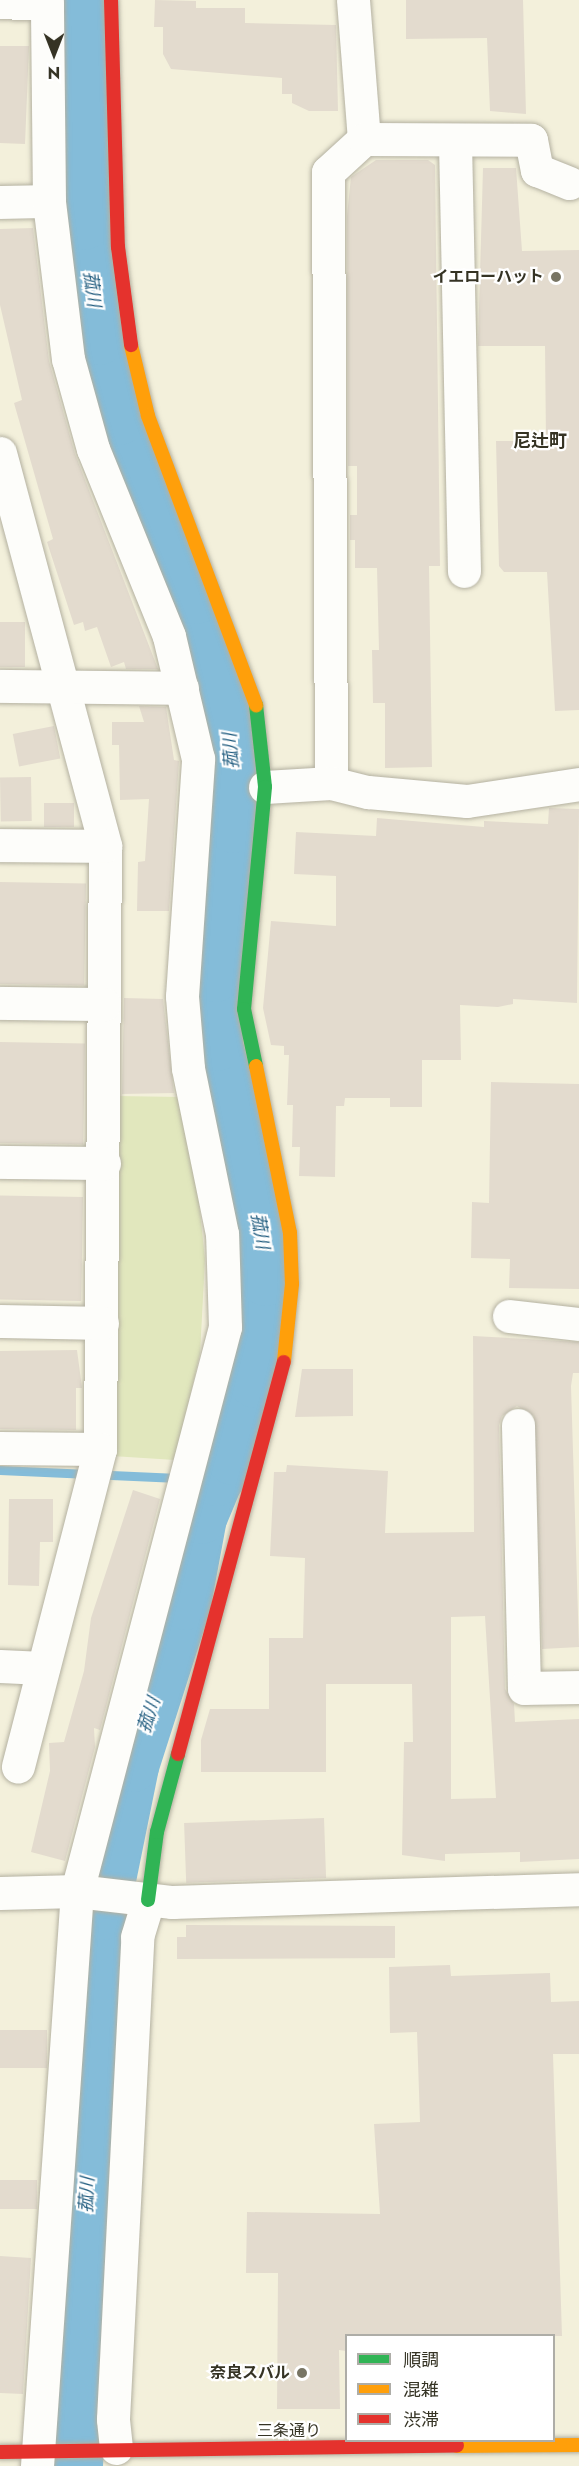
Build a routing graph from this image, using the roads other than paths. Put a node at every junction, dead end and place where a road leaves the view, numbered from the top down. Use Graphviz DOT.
graph roads {
  1 [pos="111,0"];
  2 [pos="353,0"];
  3 [pos="0,2"];
  4 [pos="47,2"];
  5 [pos="364,139"];
  6 [pos="455,142"];
  7 [pos="569,183"];
  8 [pos="48,201"];
  9 [pos="0,202"];
  10 [pos="0,453"];
  11 [pos="10,527"];
  12 [pos="464,571"];
  13 [pos="0,686"];
  14 [pos="63,686"];
  15 [pos="182,688"];
  16 [pos="332,783"];
  17 [pos="579,784"];
  18 [pos="265,787"];
  19 [pos="0,845"];
  20 [pos="105,846"];
  21 [pos="0,1003"];
  22 [pos="104,1004"];
  23 [pos="0,1162"];
  24 [pos="104,1163"];
  25 [pos="509,1316"];
  26 [pos="0,1321"];
  27 [pos="102,1323"];
  28 [pos="579,1324"];
  29 [pos="518,1425"];
  30 [pos="0,1448"];
  31 [pos="100,1449"];
  32 [pos="0,1666"];
  33 [pos="43,1668"];
  34 [pos="579,1687"];
  35 [pos="18,1767"];
  36 [pos="579,1889"];
  37 [pos="78,1892"];
  38 [pos="0,1893"];
  39 [pos="147,1900"];
  40 [pos="579,2445"];
  41 [pos="111,2449"];
  42 [pos="0,2452"];
  43 [pos="43,2456"];
  1 -- 18 [label="street"];
  2 -- 5 [label="street"];
  3 -- 4 [label="street"];
  4 -- 8 [label="street"];
  5 -- 6 [label="street"];
  5 -- 16 [label="street"];
  6 -- 7 [label="street"];
  6 -- 12 [label="street"];
  8 -- 9 [label="street"];
  8 -- 15 [label="street"];
  10 -- 11 [label="street"];
  11 -- 14 [label="street"];
  13 -- 14 [label="street"];
  14 -- 15 [label="street"];
  14 -- 20 [label="street"];
  15 -- 37 [label="street"];
  16 -- 17 [label="street"];
  16 -- 18 [label="street"];
  18 -- 39 [label="street"];
  19 -- 20 [label="street"];
  20 -- 22 [label="street"];
  21 -- 22 [label="street"];
  22 -- 24 [label="street"];
  23 -- 24 [label="street"];
  24 -- 27 [label="street"];
  25 -- 28 [label="street"];
  26 -- 27 [label="street"];
  27 -- 31 [label="street"];
  29 -- 34 [label="street"];
  30 -- 31 [label="street"];
  31 -- 33 [label="street"];
  32 -- 33 [label="street"];
  33 -- 35 [label="street"];
  36 -- 39 [label="street"];
  37 -- 38 [label="street"];
  37 -- 39 [label="street"];
  37 -- 43 [label="street"];
  39 -- 41 [label="street"];
  40 -- 41 [label="street, 三条通り"];
  41 -- 43 [label="street, 三条通り"];
  42 -- 43 [label="street, 三条通り"];
}
